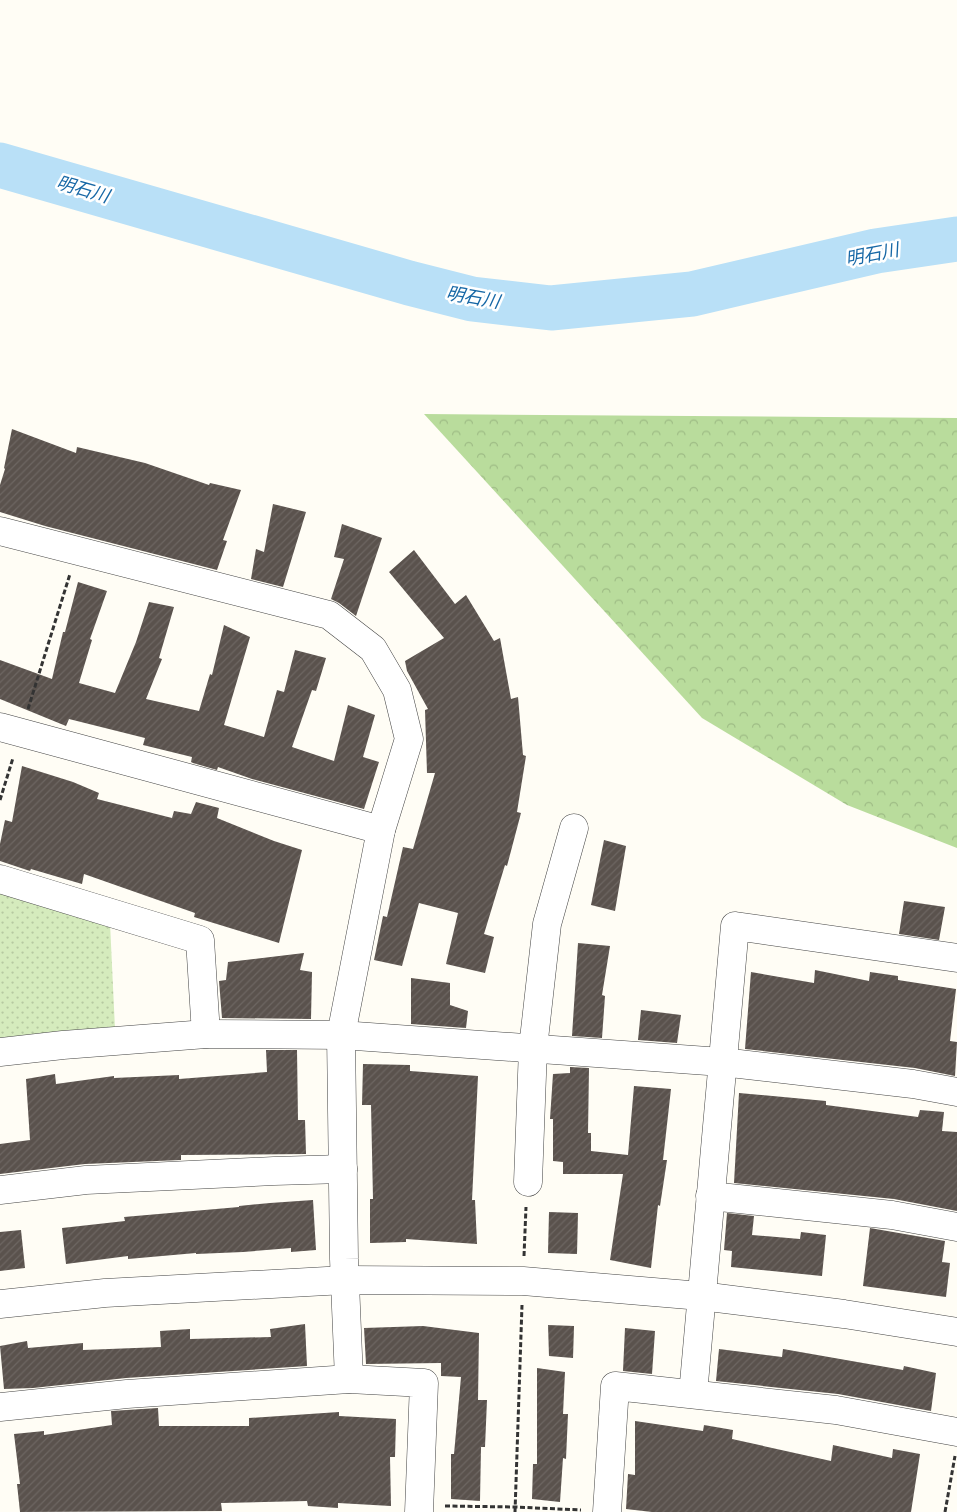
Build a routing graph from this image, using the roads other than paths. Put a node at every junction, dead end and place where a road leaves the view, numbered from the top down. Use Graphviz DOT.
graph roads {
  1 [pos="0,531"];
  2 [pos="10,729"];
  3 [pos="574,828"];
  4 [pos="381,830"];
  5 [pos="0,879"];
  6 [pos="957,958"];
  7 [pos="206,1034"];
  8 [pos="341,1035"];
  9 [pos="533,1048"];
  10 [pos="0,1052"];
  11 [pos="722,1062"];
  12 [pos="957,1092"];
  13 [pos="343,1169"];
  14 [pos="528,1182"];
  15 [pos="0,1190"];
  16 [pos="710,1196"];
  17 [pos="957,1227"];
  18 [pos="345,1280"];
  19 [pos="701,1296"];
  20 [pos="0,1304"];
  21 [pos="957,1332"];
  22 [pos="349,1379"];
  23 [pos="693,1394"];
  24 [pos="0,1407"];
  25 [pos="956,1443"];
  26 [pos="419,1509"];
  27 [pos="607,1512"];
  1 -- 4 [label="street"];
  2 -- 4 [label="street"];
  3 -- 9 [label="street"];
  4 -- 8 [label="street"];
  5 -- 7 [label="street"];
  6 -- 11 [label="street"];
  7 -- 8 [label="street"];
  7 -- 10 [label="street"];
  8 -- 9 [label="street"];
  8 -- 13 [label="street"];
  9 -- 11 [label="street"];
  9 -- 14 [label="street"];
  11 -- 12 [label="street"];
  11 -- 16 [label="street"];
  13 -- 15 [label="street"];
  13 -- 18 [label="street"];
  16 -- 17 [label="street"];
  16 -- 19 [label="street"];
  18 -- 19 [label="street"];
  18 -- 20 [label="street"];
  18 -- 22 [label="street"];
  19 -- 21 [label="street"];
  19 -- 23 [label="street"];
  22 -- 24 [label="street"];
  22 -- 26 [label="street"];
  23 -- 25 [label="street"];
  23 -- 27 [label="street"];
}
